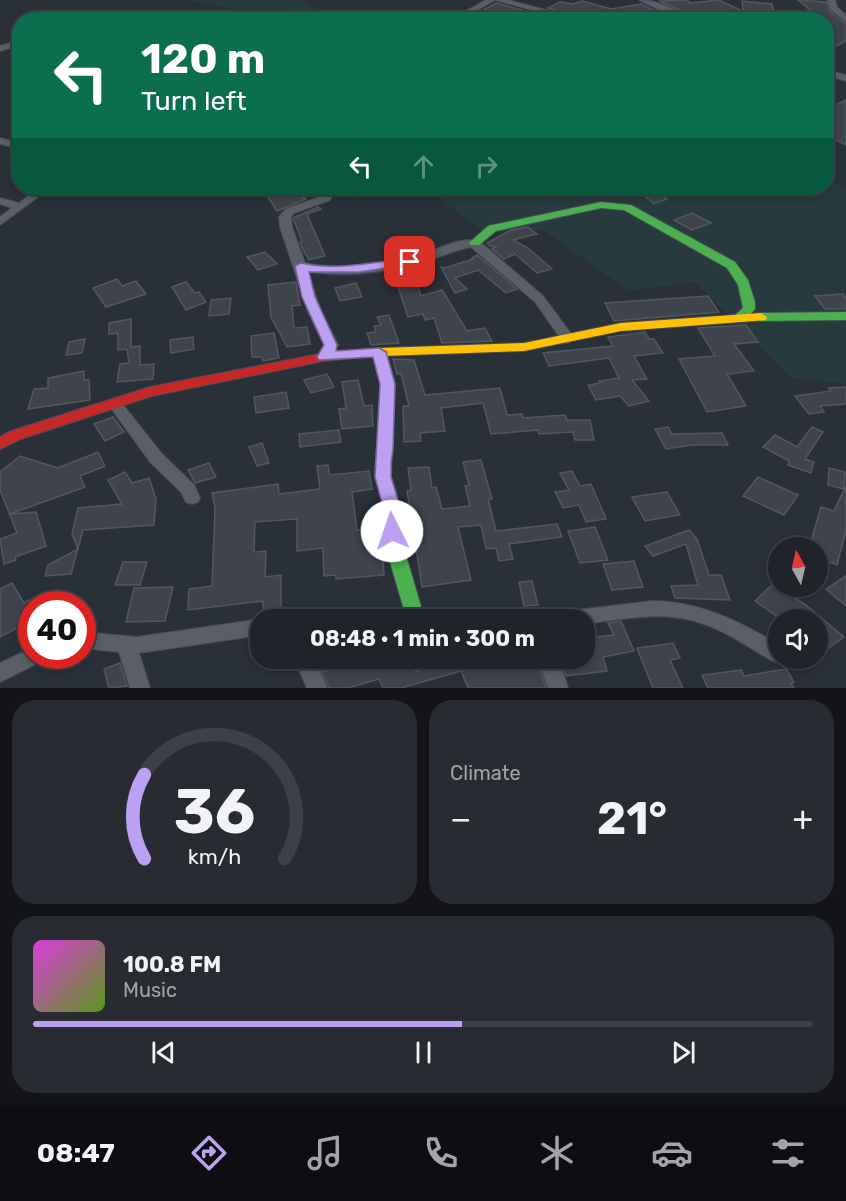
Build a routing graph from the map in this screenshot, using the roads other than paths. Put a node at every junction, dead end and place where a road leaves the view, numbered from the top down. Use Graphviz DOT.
graph roads {
  1 [pos="491,0"];
  2 [pos="499,0"];
  3 [pos="643,0"];
  4 [pos="831,0"];
  5 [pos="468,12"];
  6 [pos="548,12"];
  7 [pos="673,12"];
  8 [pos="846,19"];
  9 [pos="35,195"];
  10 [pos="328,195"];
  11 [pos="0,201"];
  12 [pos="19,206"];
  13 [pos="0,222"];
  14 [pos="475,243"];
  15 [pos="301,266"];
  16 [pos="846,316"];
  17 [pos="738,319"];
  18 [pos="568,339"];
  19 [pos="379,352"];
  20 [pos="324,357"];
  21 [pos="115,404"];
  22 [pos="0,444"];
  23 [pos="192,498"];
  24 [pos="413,609"];
  25 [pos="595,616"];
  26 [pos="250,629"];
  27 [pos="96,642"];
  28 [pos="127,646"];
  29 [pos="768,648"];
  30 [pos="18,664"];
  31 [pos="309,669"];
  32 [pos="552,669"];
  33 [pos="0,673"];
  34 [pos="140,688"];
  35 [pos="317,688"];
  36 [pos="558,688"];
  1 -- 5 [label="street"];
  2 -- 6 [label="street"];
  3 -- 7 [label="street"];
  4 -- 8 [label="street"];
  9 -- 12 [label="street"];
  10 -- 15 [label="street"];
  11 -- 12 [label="street"];
  12 -- 13 [label="street"];
  14 -- 15 [label="street"];
  14 -- 17 [label="street"];
  14 -- 18 [label="street"];
  15 -- 20 [label="street"];
  16 -- 17 [label="street"];
  17 -- 18 [label="street"];
  18 -- 19 [label="street"];
  19 -- 20 [label="street"];
  19 -- 24 [label="street"];
  20 -- 21 [label="street"];
  21 -- 22 [label="street"];
  21 -- 23 [label="street"];
  25 -- 29 [label="street"];
  26 -- 28 [label="street"];
  27 -- 28 [label="street"];
  28 -- 34 [label="street"];
  30 -- 33 [label="street"];
  31 -- 35 [label="street"];
  32 -- 36 [label="street"];
}
